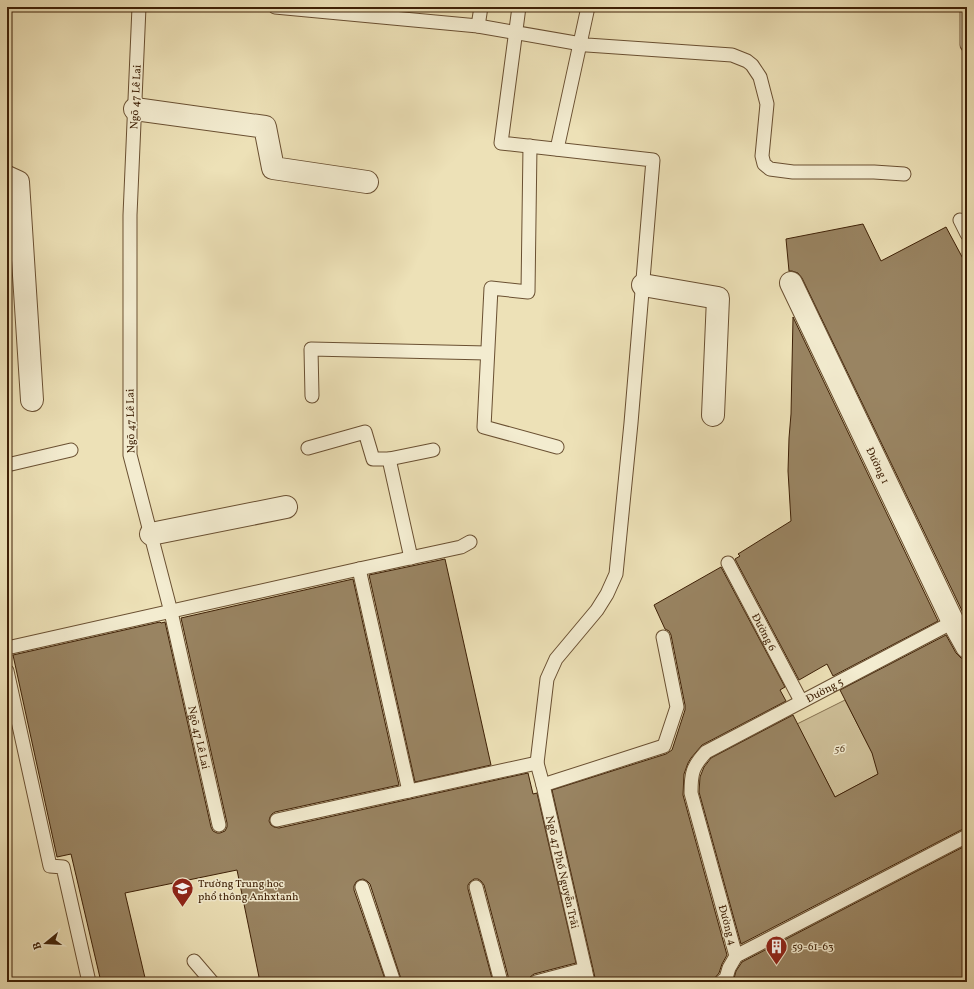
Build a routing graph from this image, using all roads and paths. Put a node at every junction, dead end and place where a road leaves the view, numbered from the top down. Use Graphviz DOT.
graph roads {
  1 [pos="139,7"];
  2 [pos="275,7"];
  3 [pos="481,7"];
  4 [pos="519,7"];
  5 [pos="588,7"];
  6 [pos="967,7"];
  7 [pos="478,26"];
  8 [pos="580,44"];
  9 [pos="967,45"];
  10 [pos="135,109"];
  11 [pos="530,146"];
  12 [pos="557,149"];
  13 [pos="904,174"];
  14 [pos="7,177"];
  15 [pos="367,182"];
  16 [pos="960,220"];
  17 [pos="967,234"];
  18 [pos="791,283"];
  19 [pos="643,285"];
  20 [pos="487,353"];
  21 [pos="312,396"];
  22 [pos="32,400"];
  23 [pos="713,416"];
  24 [pos="557,447"];
  25 [pos="308,448"];
  26 [pos="71,450"];
  27 [pos="433,450"];
  28 [pos="389,459"];
  29 [pos="7,465"];
  30 [pos="286,507"];
  31 [pos="151,534"];
  32 [pos="470,542"];
  33 [pos="411,558"];
  34 [pos="728,564"];
  35 [pos="359,569"];
  36 [pos="171,612"];
  37 [pos="953,622"];
  38 [pos="663,637"];
  39 [pos="7,648"];
  40 [pos="967,648"];
  41 [pos="7,671"];
  42 [pos="802,701"];
  43 [pos="698,760"];
  44 [pos="537,763"];
  45 [pos="543,784"];
  46 [pos="409,791"];
  47 [pos="277,820"];
  48 [pos="219,825"];
  49 [pos="967,836"];
  50 [pos="362,887"];
  51 [pos="476,887"];
  52 [pos="736,956"];
  53 [pos="194,960"];
  54 [pos="585,969"];
  55 [pos="497,981"];
  56 [pos="89,982"];
  57 [pos="212,982"];
  58 [pos="394,982"];
  59 [pos="536,982"];
  60 [pos="588,982"];
  61 [pos="721,982"];
  1 -- 10 [label="lane, Ngõ 47 Lê Lai"];
  2 -- 7 [label="lane"];
  3 -- 7 [label="lane"];
  4 -- 11 [label="lane"];
  5 -- 8 [label="lane"];
  6 -- 9 [label="lane"];
  7 -- 8 [label="lane"];
  8 -- 12 [label="lane"];
  8 -- 13 [label="lane"];
  10 -- 15 [label="street"];
  10 -- 31 [label="lane, Ngõ 47 Lê Lai"];
  11 -- 12 [label="lane"];
  11 -- 20 [label="lane"];
  12 -- 19 [label="lane"];
  14 -- 22 [label="street"];
  16 -- 17 [label="lane"];
  18 -- 37 [label="street, Đường 1"];
  19 -- 23 [label="street"];
  19 -- 44 [label="lane"];
  20 -- 21 [label="lane"];
  20 -- 24 [label="lane"];
  25 -- 28 [label="lane"];
  26 -- 29 [label="lane"];
  27 -- 28 [label="lane"];
  28 -- 33 [label="lane"];
  30 -- 31 [label="street"];
  31 -- 36 [label="lane, Ngõ 47 Lê Lai"];
  32 -- 33 [label="lane"];
  33 -- 35 [label="lane"];
  34 -- 42 [label="lane, Đường 6"];
  35 -- 36 [label="lane"];
  35 -- 46 [label="lane"];
  36 -- 39 [label="lane"];
  36 -- 48 [label="lane, Ngõ 47 Lê Lai"];
  37 -- 40 [label="street, Đường 1"];
  37 -- 42 [label="lane, Đường 5"];
  38 -- 45 [label="lane"];
  41 -- 56 [label="lane"];
  42 -- 43 [label="lane, Đường 5"];
  43 -- 52 [label="lane, Đường 4"];
  44 -- 45 [label="lane, Ngõ 47 Phố Nguyễn Trãi"];
  44 -- 46 [label="lane"];
  45 -- 54 [label="lane, Ngõ 47 Phố Nguyễn Trãi"];
  46 -- 47 [label="lane"];
  49 -- 52 [label="lane, Đường 4"];
  50 -- 58 [label="lane"];
  51 -- 55 [label="lane"];
  52 -- 61 [label="lane"];
  53 -- 57 [label="lane"];
  54 -- 59 [label="lane"];
  54 -- 60 [label="lane, Ngõ 47 Phố Nguyễn Trãi"];
}
